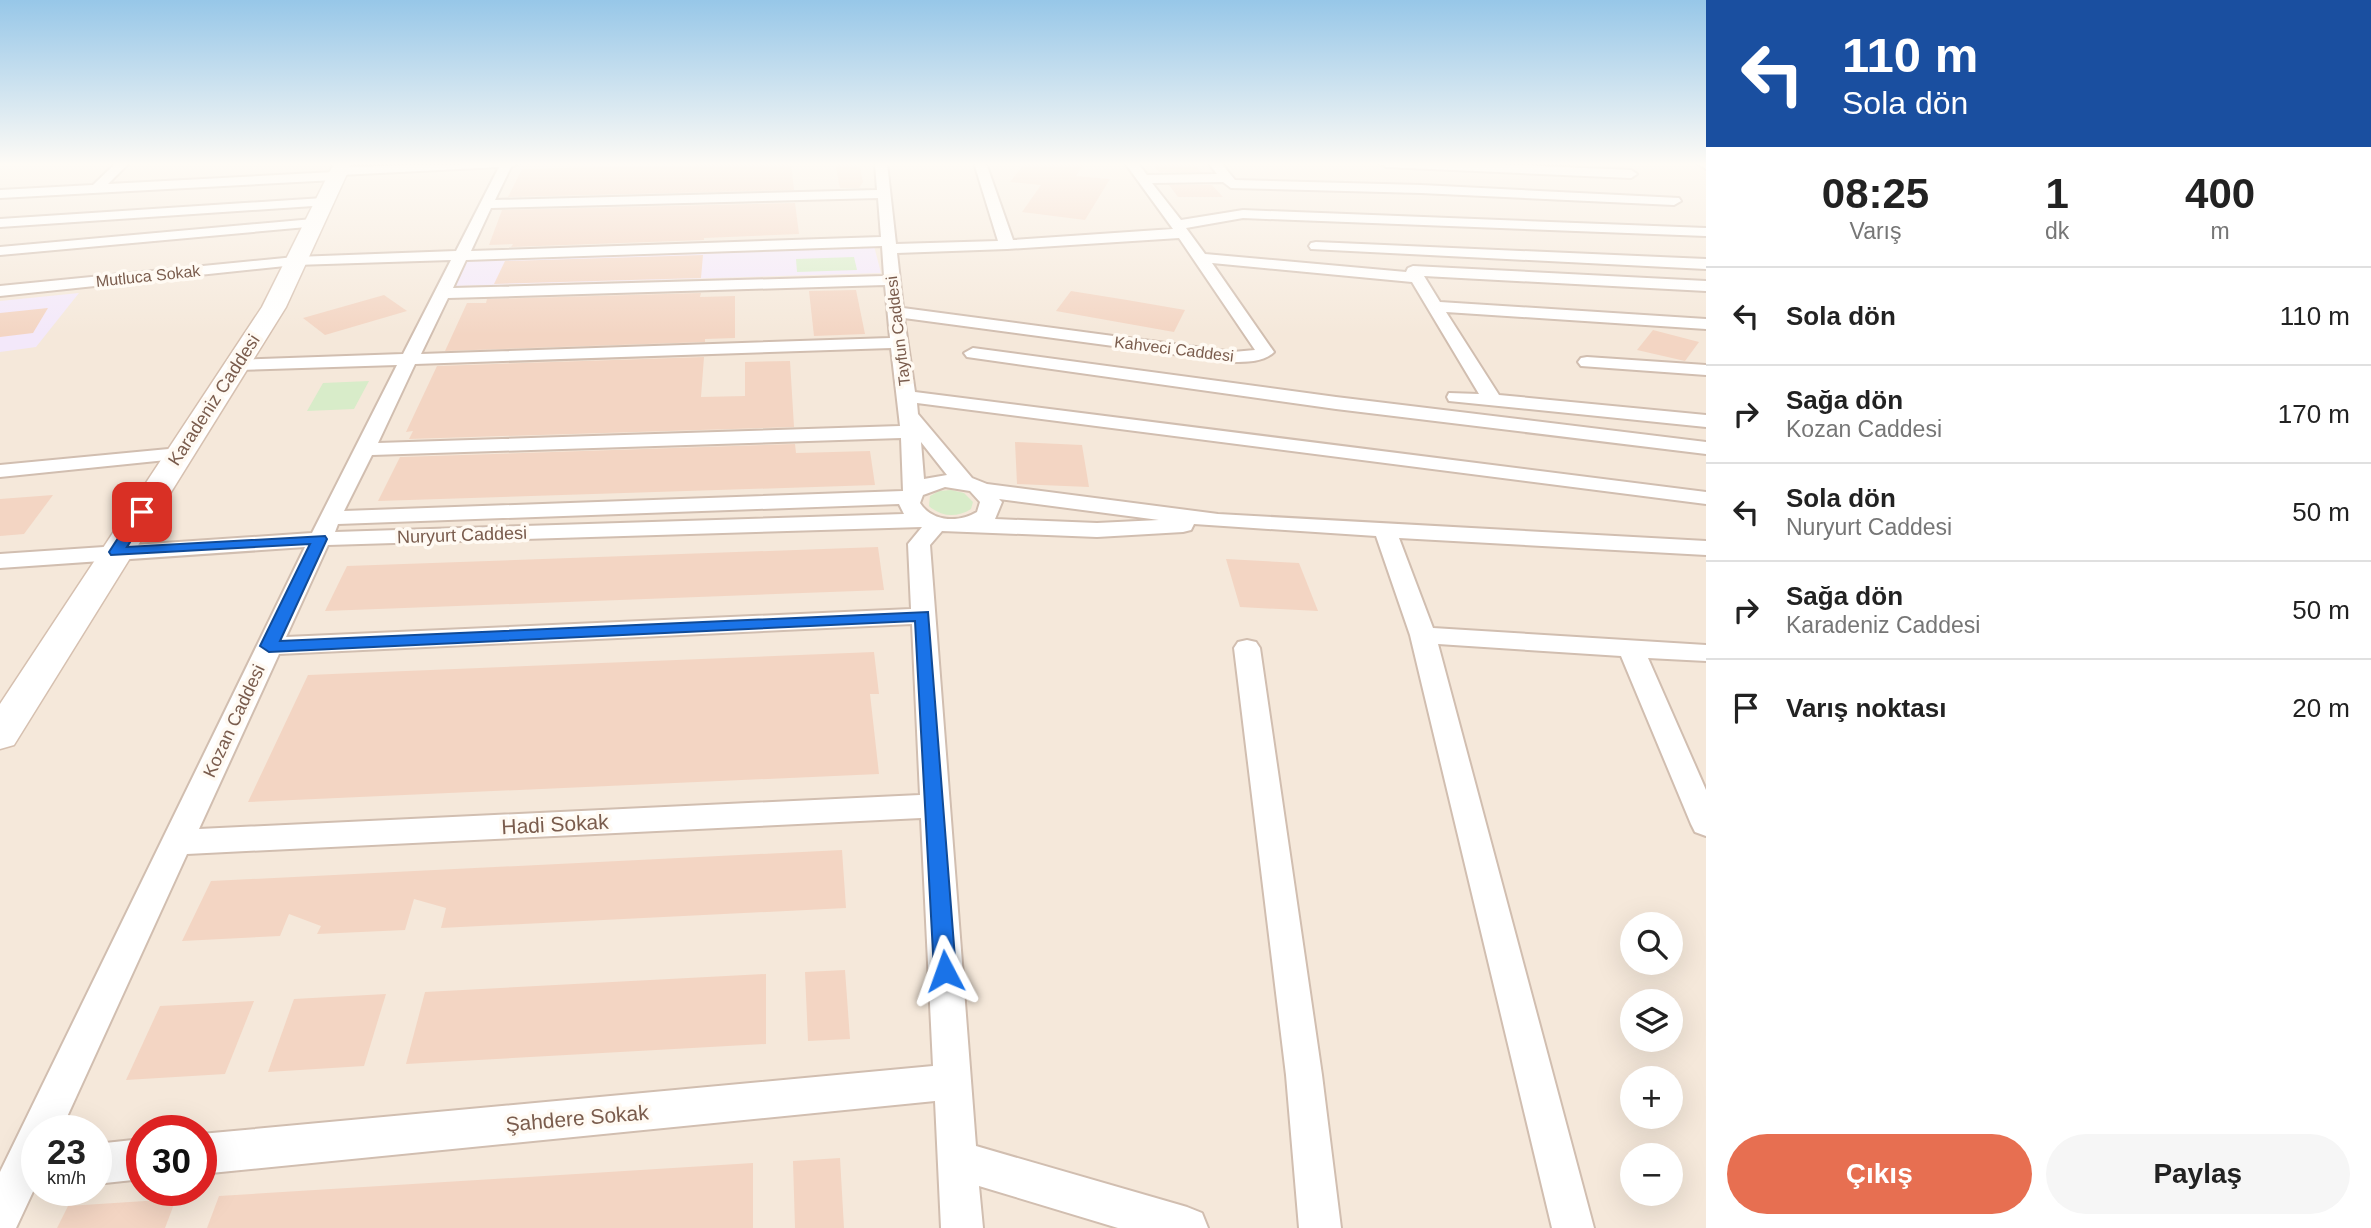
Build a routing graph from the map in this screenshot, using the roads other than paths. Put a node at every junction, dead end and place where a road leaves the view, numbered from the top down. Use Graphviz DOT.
graph roads {
  1 [pos="78,220"];
  2 [pos="250,220"];
  3 [pos="314,220"];
  4 [pos="479,220"];
  5 [pos="887,220"];
  6 [pos="999,220"];
  7 [pos="1174,220"];
  8 [pos="1217,220"];
  9 [pos="1405,220"];
  10 [pos="0,223"];
  11 [pos="1180,229"];
  12 [pos="1706,232"];
  13 [pos="889,245"];
  14 [pos="1007,245"];
  15 [pos="1316,246"];
  16 [pos="0,251"];
  17 [pos="463,253"];
  18 [pos="1201,258"];
  19 [pos="295,261"];
  20 [pos="1706,264"];
  21 [pos="1417,278"];
  22 [pos="892,280"];
  23 [pos="1706,286"];
  24 [pos="0,291"];
  25 [pos="443,293"];
  26 [pos="1434,306"];
  27 [pos="895,312"];
  28 [pos="1706,324"];
  29 [pos="899,343"];
  30 [pos="973,353"];
  31 [pos="409,359"];
  32 [pos="1587,362"];
  33 [pos="236,365"];
  34 [pos="1706,370"];
  35 [pos="1455,397"];
  36 [pos="1492,400"];
  37 [pos="908,414"];
  38 [pos="1706,421"];
  39 [pos="1706,448"];
  40 [pos="365,449"];
  41 [pos="179,454"];
  42 [pos="0,471"];
  43 [pos="973,486"];
  44 [pos="912,494"];
  45 [pos="1706,498"];
  46 [pos="1218,521"];
  47 [pos="931,522"];
  48 [pos="971,524"];
  49 [pos="325,528"];
  50 [pos="1385,530"];
  51 [pos="1706,548"];
  52 [pos="117,552"];
  53 [pos="0,561"];
  54 [pos="923,616"];
  55 [pos="1423,635"];
  56 [pos="269,646"];
  57 [pos="1247,648"];
  58 [pos="1631,649"];
  59 [pos="1706,653"];
  60 [pos="0,735"];
  61 [pos="934,806"];
  62 [pos="1706,824"];
  63 [pos="177,842"];
  64 [pos="952,1082"];
  65 [pos="48,1115"];
  66 [pos="217,1152"];
  67 [pos="957,1160"];
  68 [pos="21,1170"];
  69 [pos="0,1216"];
  70 [pos="962,1228"];
  71 [pos="1187,1228"];
  72 [pos="1321,1228"];
  73 [pos="1573,1228"];
  1 -- 10 [label="street"];
  2 -- 16 [label="street"];
  3 -- 19 [label="street, Karadeniz Caddesi"];
  4 -- 17 [label="street, Kozan Caddesi"];
  5 -- 13 [label="street, Tayfun Caddesi"];
  6 -- 14 [label="street"];
  7 -- 11 [label="street, Kahveci Caddesi"];
  8 -- 11 [label="street, Mutluca Sokak"];
  9 -- 12 [label="street, Mutluca Sokak"];
  11 -- 14 [label="street, Mutluca Sokak"];
  11 -- 18 [label="street, Kahveci Caddesi"];
  13 -- 14 [label="street, Mutluca Sokak"];
  13 -- 17 [label="street, Mutluca Sokak"];
  13 -- 22 [label="street, Tayfun Caddesi"];
  15 -- 20 [label="street"];
  17 -- 19 [label="street, Mutluca Sokak"];
  17 -- 25 [label="street, Kozan Caddesi"];
  18 -- 21 [label="street"];
  18 -- 27 [label="street, Kahveci Caddesi"];
  19 -- 24 [label="street, Mutluca Sokak"];
  19 -- 33 [label="street, Karadeniz Caddesi"];
  21 -- 23 [label="street"];
  21 -- 26 [label="street"];
  22 -- 25 [label="street"];
  22 -- 27 [label="street, Tayfun Caddesi"];
  25 -- 31 [label="street, Kozan Caddesi"];
  26 -- 28 [label="street"];
  26 -- 36 [label="street"];
  27 -- 29 [label="street, Tayfun Caddesi"];
  29 -- 31 [label="street"];
  29 -- 37 [label="street, Tayfun Caddesi"];
  30 -- 39 [label="street"];
  31 -- 33 [label="street"];
  31 -- 40 [label="street, Kozan Caddesi"];
  32 -- 34 [label="street"];
  33 -- 41 [label="street, Karadeniz Caddesi"];
  35 -- 36 [label="street"];
  36 -- 38 [label="street"];
  37 -- 40 [label="street"];
  37 -- 43 [label="street"];
  37 -- 44 [label="street, Tayfun Caddesi"];
  37 -- 45 [label="street"];
  40 -- 49 [label="street, Kozan Caddesi"];
  41 -- 42 [label="street"];
  41 -- 52 [label="street, Karadeniz Caddesi"];
  43 -- 44 [label="street"];
  43 -- 46 [label="street"];
  43 -- 48 [label="street"];
  44 -- 47 [label="street"];
  44 -- 49 [label="street"];
  46 -- 48 [label="street, Nuryurt Caddesi"];
  46 -- 50 [label="street"];
  47 -- 48 [label="street, Nuryurt Caddesi"];
  47 -- 49 [label="street, Nuryurt Caddesi"];
  47 -- 54 [label="street"];
  49 -- 52 [label="street, Nuryurt Caddesi"];
  49 -- 56 [label="street, Kozan Caddesi"];
  50 -- 51 [label="street"];
  50 -- 55 [label="street"];
  52 -- 53 [label="street, Nuryurt Caddesi"];
  52 -- 60 [label="street, Karadeniz Caddesi"];
  54 -- 56 [label="street"];
  54 -- 61 [label="street"];
  55 -- 58 [label="street"];
  55 -- 73 [label="street"];
  56 -- 63 [label="street, Kozan Caddesi"];
  57 -- 72 [label="street"];
  58 -- 59 [label="street"];
  58 -- 62 [label="street"];
  61 -- 63 [label="street, Hadi Sokak"];
  61 -- 64 [label="street"];
  63 -- 65 [label="street, Kozan Caddesi"];
  64 -- 66 [label="street, Şahdere Sokak"];
  64 -- 67 [label="street"];
  67 -- 70 [label="street"];
  67 -- 71 [label="street"];
  68 -- 69 [label="street"];
}
